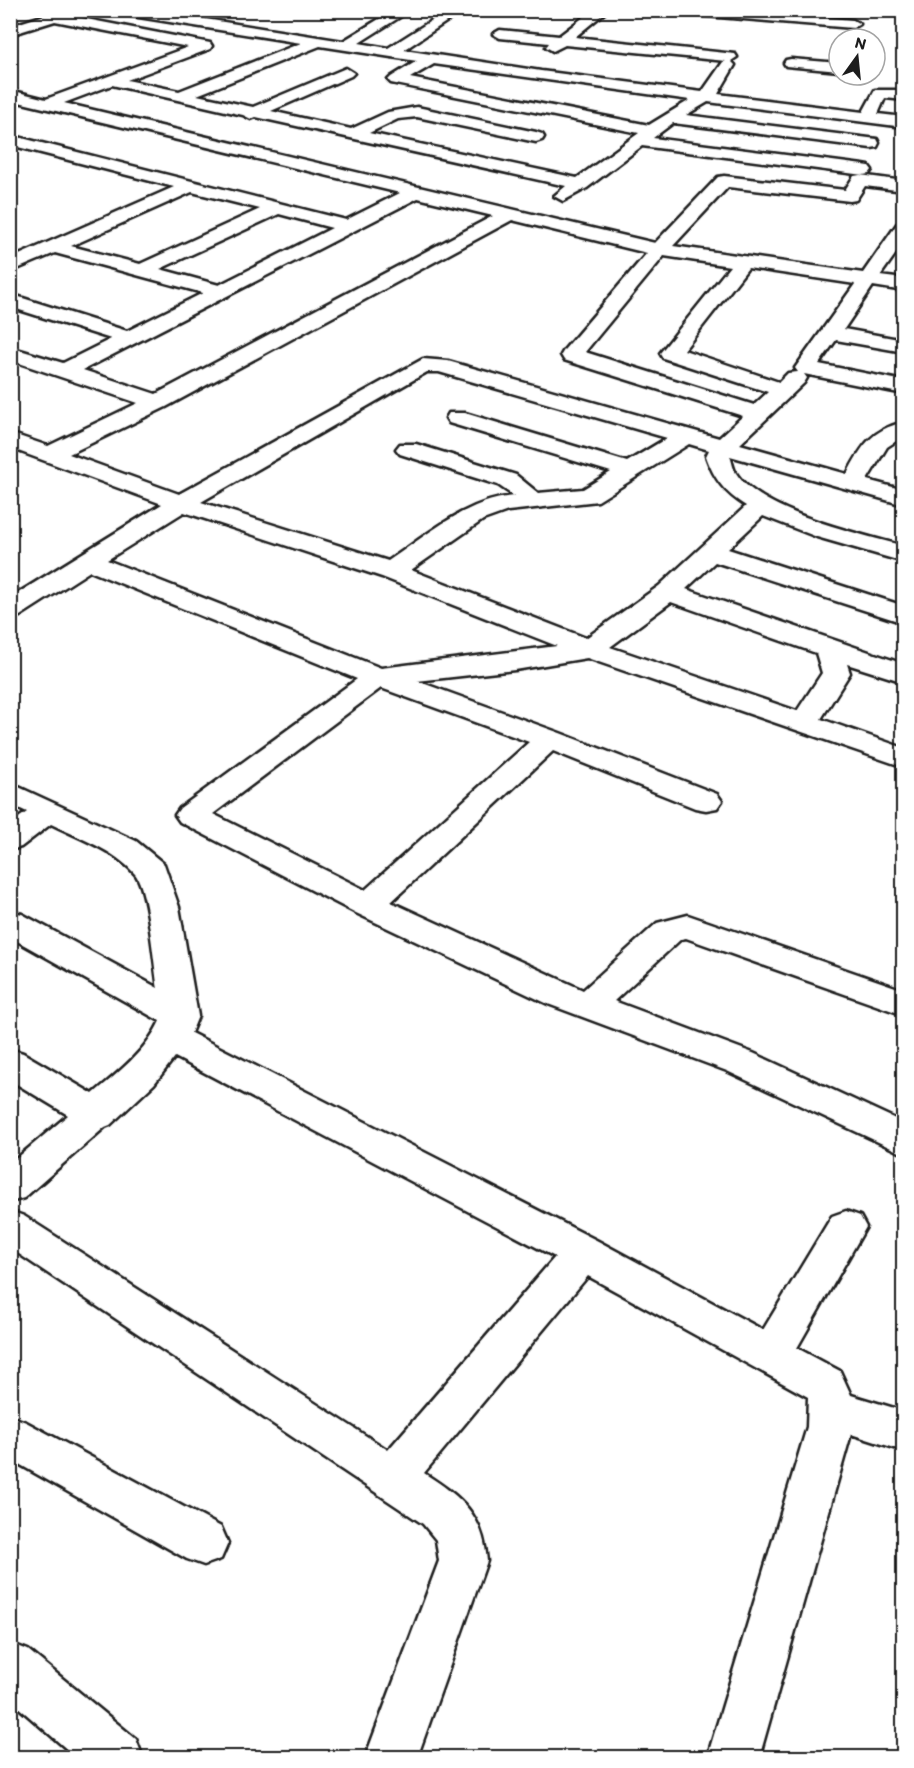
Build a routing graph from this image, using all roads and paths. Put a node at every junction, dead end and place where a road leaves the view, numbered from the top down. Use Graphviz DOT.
graph roads {
  1 [pos="75,10"];
  2 [pos="120,10"];
  3 [pos="405,10"];
  4 [pos="458,10"];
  5 [pos="602,10"];
  6 [pos="681,10"];
  7 [pos="692,11"];
  8 [pos="855,17"];
  9 [pos="53,18"];
  10 [pos="389,20"];
  11 [pos="517,22"];
  12 [pos="434,25"];
  13 [pos="582,26"];
  14 [pos="333,27"];
  15 [pos="605,28"];
  16 [pos="726,28"];
  17 [pos="10,31"];
  18 [pos="500,34"];
  19 [pos="312,40"];
  20 [pos="410,40"];
  21 [pos="563,41"];
  22 [pos="346,45"];
  23 [pos="432,51"];
  24 [pos="391,52"];
  25 [pos="538,57"];
  26 [pos="616,61"];
  27 [pos="458,63"];
  28 [pos="791,63"];
  29 [pos="827,66"];
  30 [pos="417,67"];
  31 [pos="509,71"];
  32 [pos="346,73"];
  33 [pos="485,78"];
  34 [pos="574,80"];
  35 [pos="112,81"];
  36 [pos="880,87"];
  37 [pos="635,88"];
  38 [pos="556,91"];
  39 [pos="880,93"];
  40 [pos="457,94"];
  41 [pos="10,95"];
  42 [pos="903,95"];
  43 [pos="181,96"];
  44 [pos="705,97"];
  45 [pos="47,104"];
  46 [pos="528,107"];
  47 [pos="254,112"];
  48 [pos="579,117"];
  49 [pos="670,118"];
  50 [pos="873,119"];
  51 [pos="903,122"];
  52 [pos="353,134"];
  53 [pos="647,136"];
  54 [pos="536,137"];
  55 [pos="190,139"];
  56 [pos="10,140"];
  57 [pos="871,143"];
  58 [pos="170,147"];
  59 [pos="44,149"];
  60 [pos="149,155"];
  61 [pos="19,158"];
  62 [pos="489,164"];
  63 [pos="119,168"];
  64 [pos="862,175"];
  65 [pos="581,184"];
  66 [pos="191,186"];
  67 [pos="903,186"];
  68 [pos="414,193"];
  69 [pos="277,208"];
  70 [pos="508,215"];
  71 [pos="530,220"];
  72 [pos="347,226"];
  73 [pos="903,228"];
  74 [pos="54,247"];
  75 [pos="658,250"];
  76 [pos="742,263"];
  77 [pos="10,266"];
  78 [pos="143,270"];
  79 [pos="865,281"];
  80 [pos="903,285"];
  81 [pos="220,291"];
  82 [pos="10,300"];
  83 [pos="49,312"];
  84 [pos="20,326"];
  85 [pos="832,333"];
  86 [pos="127,338"];
  87 [pos="903,346"];
  88 [pos="10,353"];
  89 [pos="806,368"];
  90 [pos="65,371"];
  91 [pos="903,388"];
  92 [pos="783,390"];
  93 [pos="158,402"];
  94 [pos="756,413"];
  95 [pos="457,418"];
  96 [pos="903,429"];
  97 [pos="684,437"];
  98 [pos="10,440"];
  99 [pos="722,448"];
  100 [pos="408,449"];
  101 [pos="50,454"];
  102 [pos="632,471"];
  103 [pos="854,484"];
  104 [pos="903,498"];
  105 [pos="530,500"];
  106 [pos="181,503"];
  107 [pos="760,506"];
  108 [pos="711,552"];
  109 [pos="903,554"];
  110 [pos="89,562"];
  111 [pos="391,571"];
  112 [pos="669,592"];
  113 [pos="10,610"];
  114 [pos="903,615"];
  115 [pos="829,648"];
  116 [pos="589,649"];
  117 [pos="903,674"];
  118 [pos="378,677"];
  119 [pos="804,723"];
  120 [pos="549,738"];
  121 [pos="903,758"];
  122 [pos="10,792"];
  123 [pos="706,801"];
  124 [pos="49,811"];
  125 [pos="10,840"];
  126 [pos="368,905"];
  127 [pos="10,922"];
  128 [pos="903,1003"];
  129 [pos="588,1005"];
  130 [pos="175,1027"];
  131 [pos="10,1062"];
  132 [pos="97,1115"];
  133 [pos="903,1140"];
  134 [pos="10,1187"];
  135 [pos="10,1227"];
  136 [pos="846,1227"];
  137 [pos="583,1253"];
  138 [pos="771,1354"];
  139 [pos="833,1409"];
  140 [pos="903,1431"];
  141 [pos="10,1436"];
  142 [pos="392,1478"];
  143 [pos="204,1543"];
  144 [pos="10,1667"];
  145 [pos="117,1758"];
  146 [pos="391,1758"];
  147 [pos="732,1758"];
  1 -- 9 [label="street"];
  2 -- 19 [label="street"];
  3 -- 10 [label="street"];
  4 -- 12 [label="street"];
  5 -- 13 [label="street"];
  6 -- 7 [label="street"];
  7 -- 8 [label="street"];
  7 -- 16 [label="street"];
  9 -- 17 [label="street"];
  9 -- 35 [label="street"];
  10 -- 12 [label="street"];
  10 -- 22 [label="street"];
  11 -- 18 [label="street"];
  12 -- 20 [label="street"];
  13 -- 15 [label="street"];
  13 -- 21 [label="street"];
  14 -- 19 [label="street"];
  18 -- 21 [label="street"];
  18 -- 27 [label="street"];
  19 -- 22 [label="street"];
  19 -- 43 [label="street"];
  20 -- 23 [label="street"];
  20 -- 24 [label="street"];
  21 -- 25 [label="street"];
  21 -- 44 [label="street"];
  22 -- 24 [label="street"];
  23 -- 24 [label="street"];
  23 -- 27 [label="street"];
  23 -- 30 [label="street"];
  25 -- 26 [label="street"];
  25 -- 31 [label="street"];
  27 -- 31 [label="street"];
  28 -- 29 [label="street"];
  30 -- 33 [label="street"];
  30 -- 40 [label="street"];
  31 -- 33 [label="street"];
  31 -- 34 [label="street"];
  32 -- 47 [label="street"];
  33 -- 38 [label="street"];
  33 -- 40 [label="street"];
  34 -- 37 [label="street"];
  34 -- 38 [label="street"];
  35 -- 43 [label="street"];
  35 -- 45 [label="street"];
  36 -- 39 [label="street"];
  37 -- 44 [label="street"];
  37 -- 48 [label="street"];
  38 -- 46 [label="street"];
  39 -- 42 [label="street"];
  39 -- 50 [label="street"];
  40 -- 46 [label="street"];
  41 -- 45 [label="street"];
  43 -- 47 [label="street"];
  44 -- 49 [label="street"];
  44 -- 50 [label="street"];
  45 -- 55 [label="street"];
  46 -- 48 [label="street"];
  47 -- 52 [label="street"];
  47 -- 55 [label="street"];
  48 -- 53 [label="street"];
  48 -- 54 [label="street"];
  49 -- 53 [label="street"];
  49 -- 57 [label="street"];
  50 -- 51 [label="street"];
  50 -- 57 [label="street"];
  52 -- 54 [label="street"];
  52 -- 62 [label="street"];
  53 -- 64 [label="street"];
  53 -- 65 [label="street"];
  54 -- 62 [label="street"];
  55 -- 58 [label="street"];
  55 -- 68 [label="street"];
  56 -- 59 [label="street"];
  57 -- 64 [label="street"];
  59 -- 61 [label="street"];
  59 -- 63 [label="street"];
  60 -- 63 [label="street"];
  62 -- 65 [label="street"];
  63 -- 66 [label="street"];
  64 -- 67 [label="street"];
  64 -- 75 [label="street"];
  65 -- 71 [label="street"];
  66 -- 69 [label="street"];
  66 -- 74 [label="street"];
  68 -- 70 [label="street"];
  68 -- 72 [label="street"];
  69 -- 72 [label="street"];
  69 -- 78 [label="street"];
  70 -- 71 [label="street"];
  70 -- 93 [label="street"];
  71 -- 75 [label="street"];
  72 -- 81 [label="street"];
  73 -- 79 [label="street"];
  74 -- 77 [label="street"];
  74 -- 78 [label="street"];
  75 -- 76 [label="street"];
  75 -- 94 [label="street"];
  76 -- 79 [label="street"];
  76 -- 92 [label="street"];
  78 -- 81 [label="street"];
  79 -- 80 [label="street"];
  79 -- 85 [label="street"];
  81 -- 86 [label="street"];
  82 -- 83 [label="street"];
  83 -- 84 [label="street"];
  83 -- 86 [label="street"];
  85 -- 87 [label="street"];
  85 -- 89 [label="street"];
  86 -- 90 [label="street"];
  88 -- 90 [label="street"];
  89 -- 91 [label="street"];
  89 -- 92 [label="street"];
  90 -- 93 [label="street"];
  92 -- 94 [label="street"];
  93 -- 101 [label="street"];
  94 -- 99 [label="street"];
  95 -- 102 [label="street"];
  96 -- 103 [label="street"];
  97 -- 99 [label="street"];
  97 -- 102 [label="street"];
  97 -- 106 [label="street"];
  98 -- 101 [label="street"];
  99 -- 103 [label="street"];
  99 -- 107 [label="street"];
  100 -- 105 [label="street"];
  101 -- 106 [label="street"];
  102 -- 105 [label="street"];
  103 -- 104 [label="street"];
  105 -- 111 [label="street"];
  106 -- 110 [label="street"];
  106 -- 111 [label="street"];
  107 -- 108 [label="street"];
  107 -- 109 [label="street"];
  108 -- 112 [label="street"];
  108 -- 114 [label="street"];
  110 -- 113 [label="street"];
  110 -- 118 [label="street"];
  111 -- 116 [label="street"];
  112 -- 115 [label="street"];
  112 -- 116 [label="street"];
  115 -- 117 [label="street"];
  115 -- 119 [label="street"];
  116 -- 118 [label="street"];
  116 -- 119 [label="street"];
  118 -- 120 [label="street"];
  118 -- 126 [label="street"];
  119 -- 121 [label="street"];
  120 -- 123 [label="street"];
  120 -- 126 [label="street"];
  122 -- 124 [label="street"];
  124 -- 125 [label="street"];
  124 -- 130 [label="street"];
  126 -- 129 [label="street"];
  127 -- 130 [label="street"];
  128 -- 129 [label="street"];
  129 -- 133 [label="street"];
  130 -- 132 [label="street"];
  130 -- 137 [label="street"];
  131 -- 132 [label="street"];
  132 -- 134 [label="street"];
  135 -- 142 [label="street"];
  136 -- 138 [label="street"];
  137 -- 138 [label="street"];
  137 -- 142 [label="street"];
  138 -- 139 [label="street"];
  139 -- 140 [label="street"];
  139 -- 147 [label="street"];
  141 -- 143 [label="street"];
  142 -- 146 [label="street"];
  144 -- 145 [label="street"];
}
